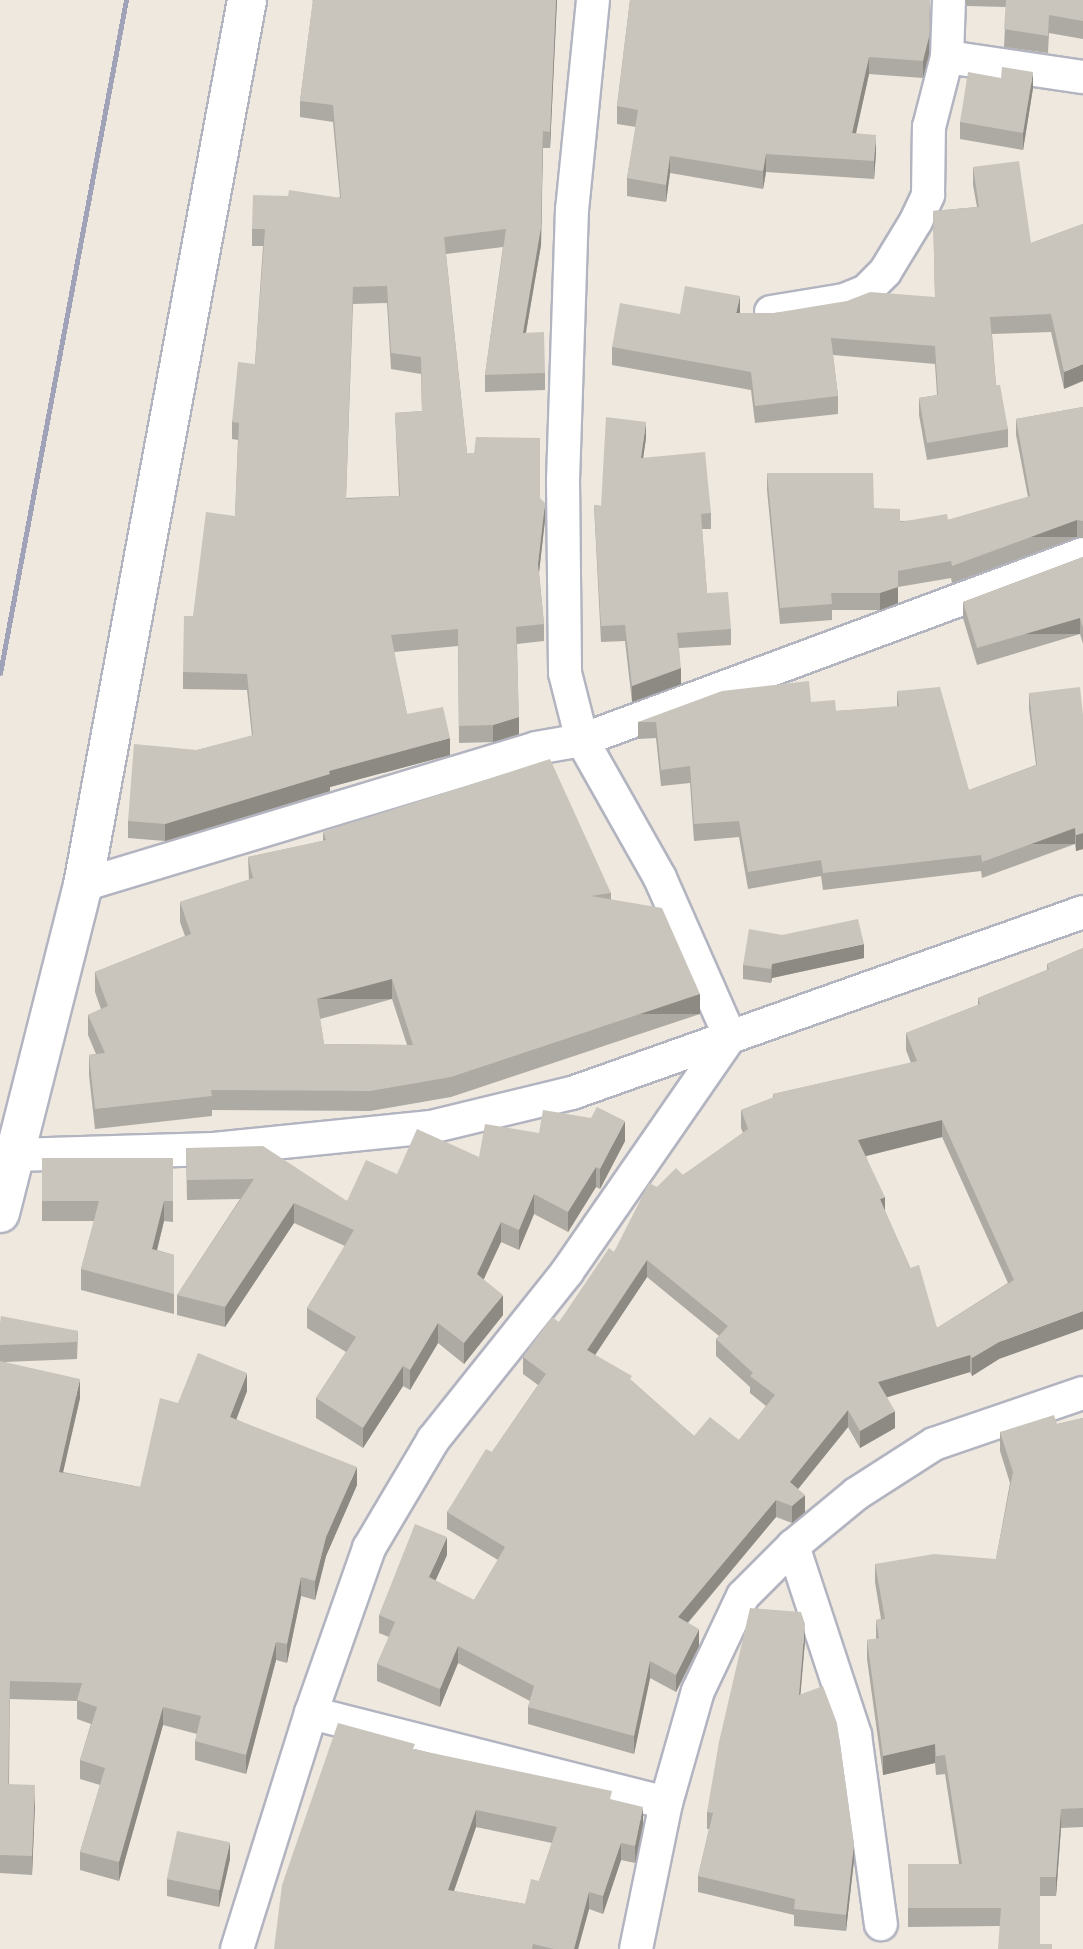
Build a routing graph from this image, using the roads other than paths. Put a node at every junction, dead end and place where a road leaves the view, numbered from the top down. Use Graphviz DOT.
graph roads {
  1 [pos="247,0"];
  2 [pos="593,0"];
  3 [pos="949,0"];
  4 [pos="947,57"];
  5 [pos="1083,77"];
  6 [pos="771,312"];
  7 [pos="1083,554"];
  8 [pos="582,740"];
  9 [pos="83,885"];
  10 [pos="1083,912"];
  11 [pos="730,1037"];
  12 [pos="15,1155"];
  13 [pos="0,1213"];
  14 [pos="1083,1393"];
  15 [pos="793,1546"];
  16 [pos="311,1713"];
  17 [pos="666,1803"];
  18 [pos="881,1924"];
  19 [pos="237,1949"];
  20 [pos="636,1949"];
  1 -- 9 [label="main road"];
  2 -- 8 [label="street"];
  3 -- 4 [label="street"];
  4 -- 5 [label="street"];
  4 -- 6 [label="street"];
  7 -- 8 [label="street"];
  8 -- 9 [label="street"];
  8 -- 11 [label="street"];
  9 -- 12 [label="main road"];
  10 -- 11 [label="street"];
  11 -- 12 [label="street"];
  11 -- 16 [label="street"];
  12 -- 13 [label="main road"];
  14 -- 15 [label="street"];
  15 -- 17 [label="street"];
  15 -- 18 [label="street"];
  16 -- 17 [label="street"];
  16 -- 19 [label="street"];
  17 -- 20 [label="street"];
}
